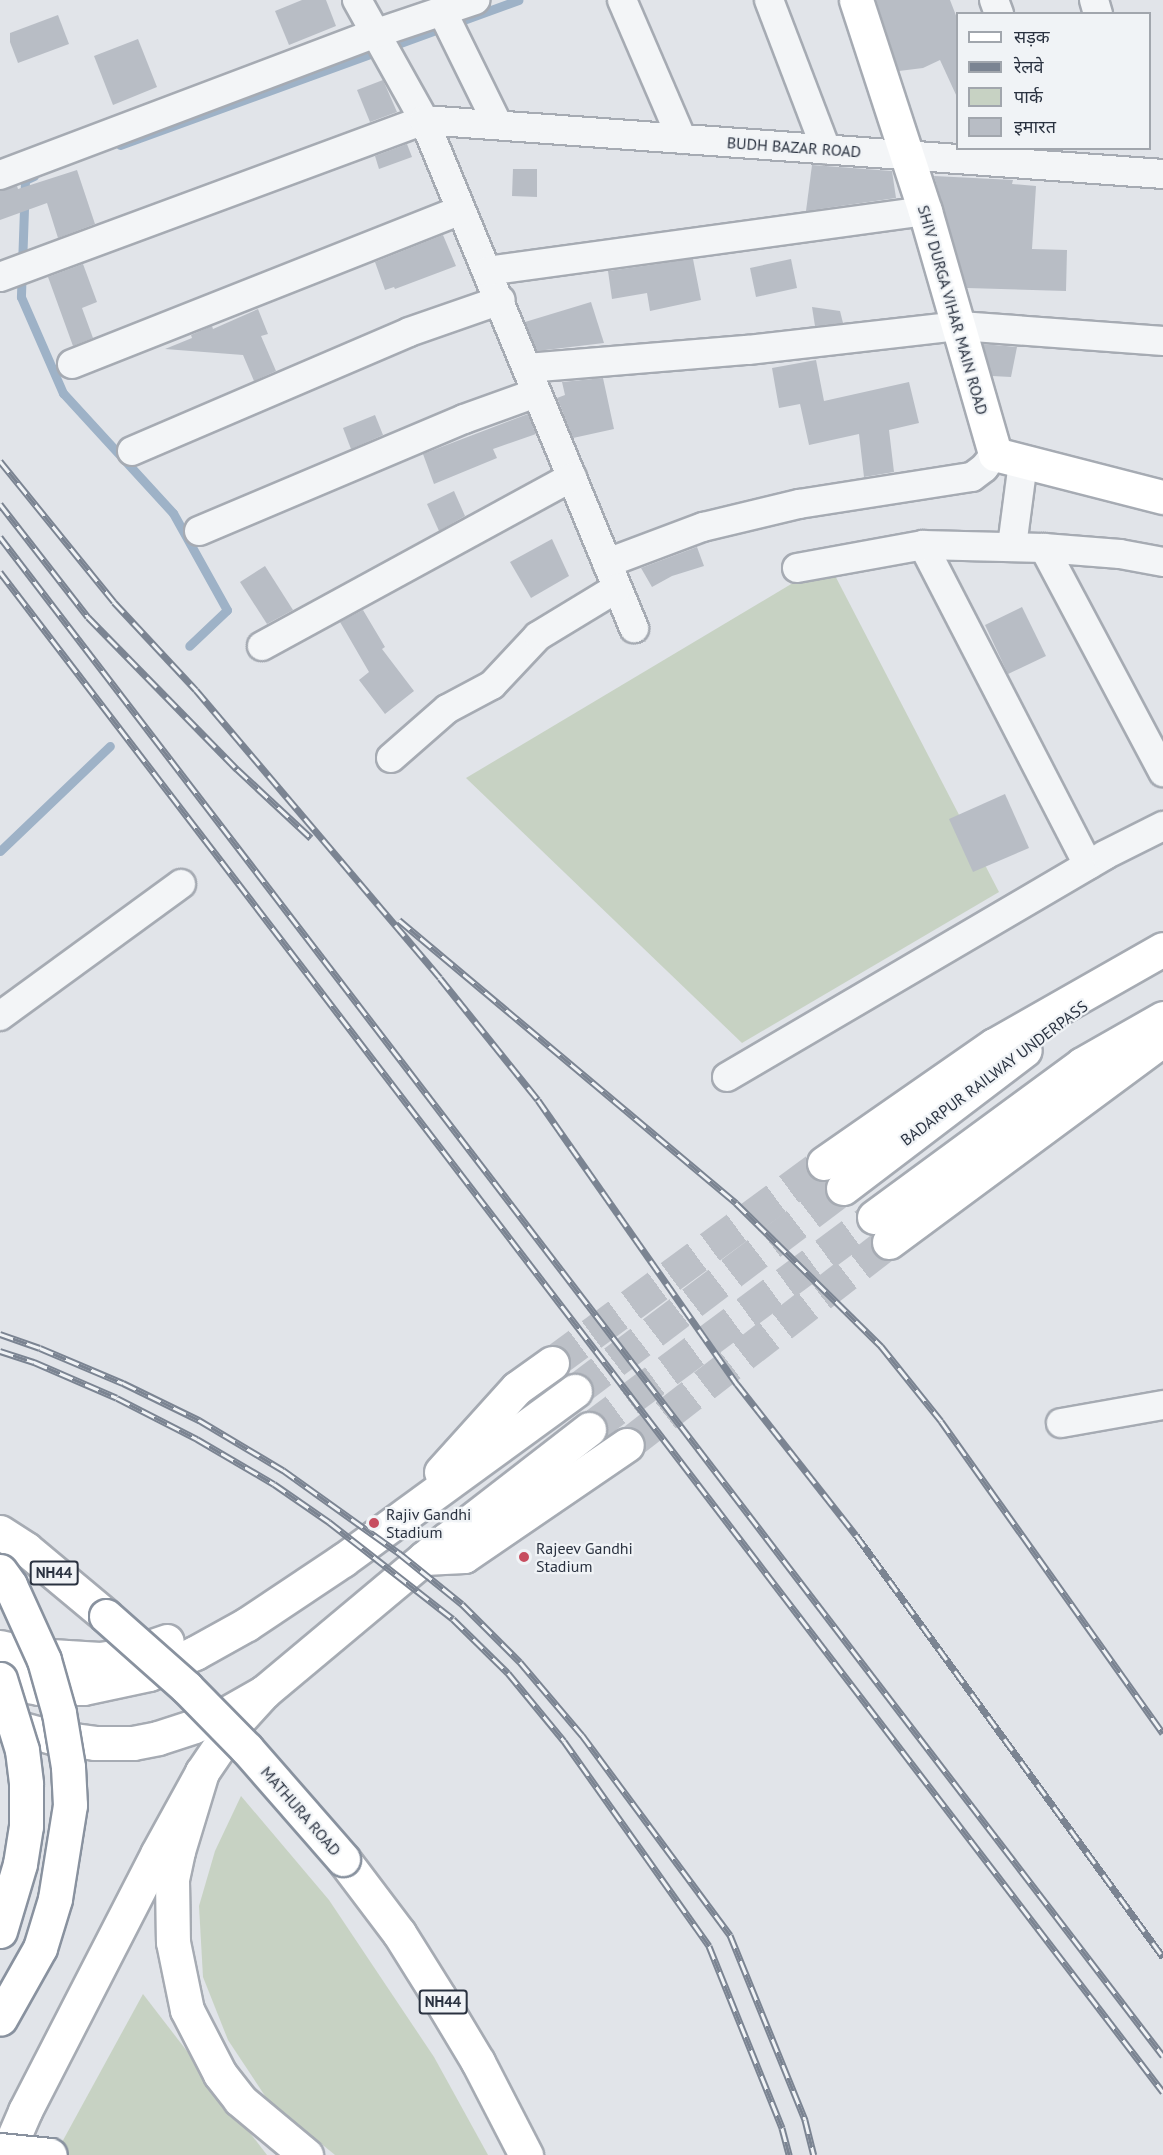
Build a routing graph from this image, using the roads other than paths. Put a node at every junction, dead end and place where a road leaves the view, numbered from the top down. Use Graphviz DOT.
graph roads {
  1 [pos="357,0"];
  2 [pos="476,0"];
  3 [pos="622,0"];
  4 [pos="769,0"];
  5 [pos="856,0"];
  6 [pos="446,21"];
  7 [pos="380,44"];
  8 [pos="424,120"];
  9 [pos="498,125"];
  10 [pos="682,139"];
  11 [pos="826,149"];
  12 [pos="906,155"];
  13 [pos="1048,157"];
  14 [pos="1148,165"];
  15 [pos="0,175"];
  16 [pos="460,210"];
  17 [pos="925,211"];
  18 [pos="14,272"];
  19 [pos="488,272"];
  20 [pos="501,300"];
  21 [pos="960,326"];
  22 [pos="1163,341"];
  23 [pos="72,364"];
  24 [pos="532,381"];
  25 [pos="132,451"];
  26 [pos="1009,458"];
  27 [pos="572,477"];
  28 [pos="1163,497"];
  29 [pos="199,531"];
  30 [pos="923,545"];
  31 [pos="1012,546"];
  32 [pos="1044,548"];
  33 [pos="1163,562"];
  34 [pos="796,568"];
  35 [pos="612,576"];
  36 [pos="634,628"];
  37 [pos="262,646"];
  38 [pos="391,758"];
  39 [pos="1163,772"];
  40 [pos="1163,826"];
  41 [pos="1088,865"];
  42 [pos="181,884"];
  43 [pos="1154,953"];
  44 [pos="0,1016"];
  45 [pos="1163,1018"];
  46 [pos="1163,1039"];
  47 [pos="727,1077"];
  48 [pos="834,1175"];
  49 [pos="552,1363"];
  50 [pos="575,1391"];
  51 [pos="1163,1405"];
  52 [pos="1061,1423"];
  53 [pos="589,1429"];
  54 [pos="627,1445"];
  55 [pos="400,1518"];
  56 [pos="0,1532"];
  57 [pos="424,1558"];
  58 [pos="0,1571"];
  59 [pos="326,1572"];
  60 [pos="297,1591"];
  61 [pos="360,1612"];
  62 [pos="0,1647"];
  63 [pos="0,1680"];
  64 [pos="264,1692"];
  65 [pos="0,1724"];
  66 [pos="202,1772"];
  67 [pos="0,1931"];
  68 [pos="0,2019"];
  69 [pos="25,2111"];
  70 [pos="0,2149"];
  71 [pos="6,2155"];
  72 [pos="50,2155"];
  73 [pos="306,2155"];
  74 [pos="526,2155"];
  1 -- 7 [label="street"];
  2 -- 6 [label="street"];
  3 -- 10 [label="street"];
  4 -- 11 [label="street"];
  5 -- 12 [label="main road, SHIV DURGA VIHAR MAIN ROAD"];
  6 -- 7 [label="street"];
  6 -- 9 [label="street"];
  7 -- 8 [label="street"];
  7 -- 15 [label="street"];
  8 -- 9 [label="street, BUDH BAZAR ROAD"];
  8 -- 16 [label="street"];
  8 -- 18 [label="street"];
  9 -- 10 [label="street, BUDH BAZAR ROAD"];
  10 -- 11 [label="street, BUDH BAZAR ROAD"];
  11 -- 12 [label="street, BUDH BAZAR ROAD"];
  12 -- 13 [label="street, BUDH BAZAR ROAD"];
  12 -- 17 [label="main road, SHIV DURGA VIHAR MAIN ROAD"];
  13 -- 14 [label="street, BUDH BAZAR ROAD"];
  16 -- 19 [label="street"];
  16 -- 23 [label="street"];
  17 -- 19 [label="street"];
  17 -- 21 [label="main road, SHIV DURGA VIHAR MAIN ROAD"];
  19 -- 20 [label="street"];
  20 -- 24 [label="street"];
  20 -- 25 [label="street"];
  21 -- 22 [label="street"];
  21 -- 24 [label="street"];
  21 -- 26 [label="main road, SHIV DURGA VIHAR MAIN ROAD"];
  24 -- 27 [label="street"];
  24 -- 29 [label="street"];
  26 -- 28 [label="main road"];
  26 -- 31 [label="street"];
  26 -- 35 [label="street"];
  27 -- 35 [label="street"];
  27 -- 37 [label="street"];
  30 -- 31 [label="street"];
  30 -- 34 [label="street"];
  30 -- 41 [label="street"];
  31 -- 32 [label="street"];
  32 -- 33 [label="street"];
  32 -- 39 [label="street"];
  35 -- 36 [label="street"];
  35 -- 38 [label="street"];
  40 -- 41 [label="street"];
  41 -- 47 [label="street"];
  42 -- 44 [label="street"];
  43 -- 48 [label="main road, BADARPUR RAILWAY UNDERPASS"];
  45 -- 46 [label="main road"];
  49 -- 55 [label="main road"];
  50 -- 55 [label="main road"];
  51 -- 52 [label="street"];
  53 -- 57 [label="main road"];
  54 -- 57 [label="main road"];
  55 -- 59 [label="main road"];
  56 -- 74 [label="main road, MATHURA ROAD / NH44, bridge"];
  57 -- 61 [label="main road"];
  58 -- 68 [label="main road, bridge"];
  59 -- 60 [label="main road"];
  59 -- 61 [label="main road"];
  60 -- 62 [label="main road"];
  60 -- 63 [label="main road"];
  61 -- 64 [label="main road"];
  63 -- 67 [label="main road, bridge"];
  64 -- 65 [label="main road"];
  64 -- 66 [label="main road"];
  66 -- 69 [label="main road"];
  66 -- 73 [label="main road"];
  69 -- 70 [label="main road"];
  69 -- 71 [label="main road"];
  70 -- 72 [label="main road, bridge"];
}
